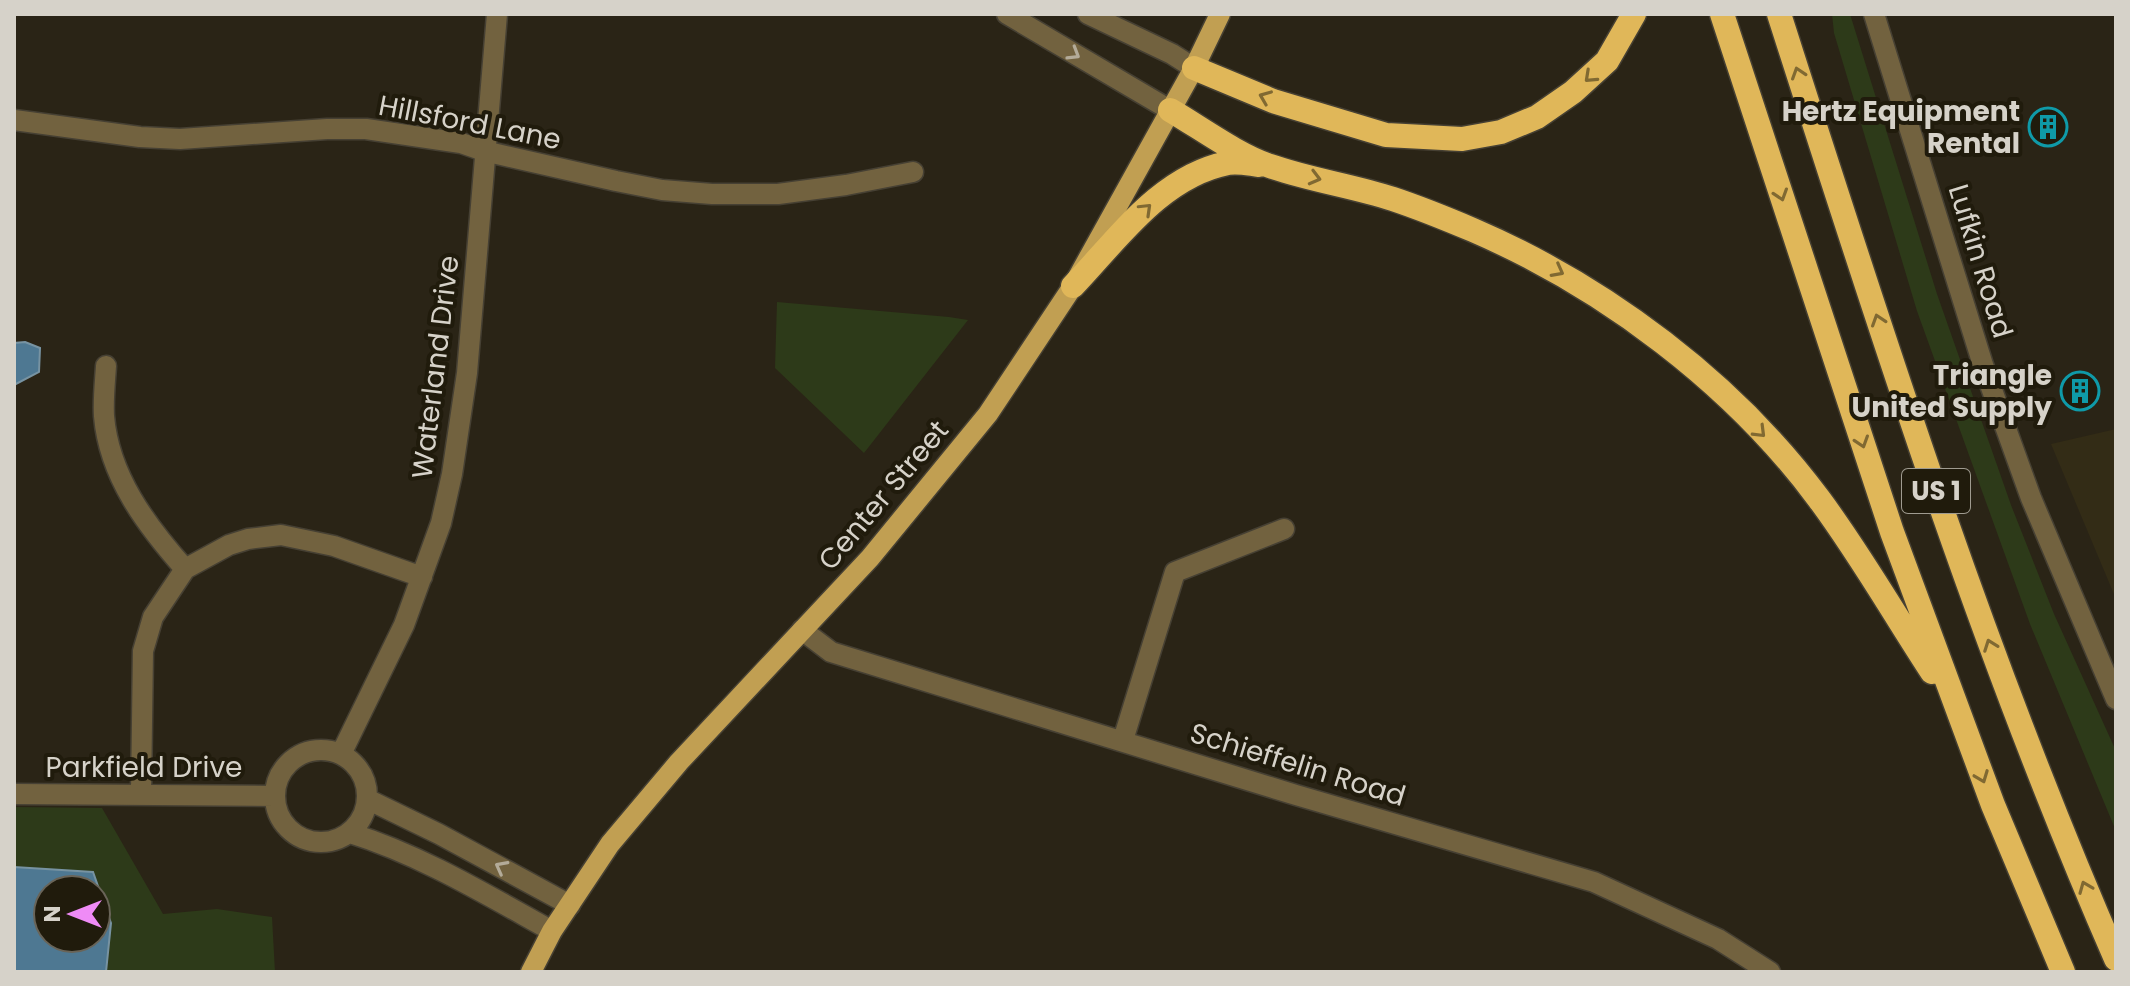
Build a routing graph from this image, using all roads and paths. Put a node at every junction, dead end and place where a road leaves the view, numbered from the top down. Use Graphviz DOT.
graph roads {
  1 [pos="497,14"];
  2 [pos="1007,14"];
  3 [pos="1088,14"];
  4 [pos="1220,14"];
  5 [pos="1634,14"];
  6 [pos="1722,14"];
  7 [pos="1779,14"];
  8 [pos="1874,14"];
  9 [pos="1194,68"];
  10 [pos="1170,110"];
  11 [pos="14,120"];
  12 [pos="484,151"];
  13 [pos="1268,166"];
  14 [pos="913,172"];
  15 [pos="1073,286"];
  16 [pos="106,366"];
  17 [pos="1284,529"];
  18 [pos="185,569"];
  19 [pos="422,577"];
  20 [pos="802,630"];
  21 [pos="2116,699"];
  22 [pos="1954,704"];
  23 [pos="1123,740"];
  24 [pos="341,754"];
  25 [pos="141,793"];
  26 [pos="14,794"];
  27 [pos="274,796"];
  28 [pos="367,799"];
  29 [pos="350,833"];
  30 [pos="570,905"];
  31 [pos="552,931"];
  32 [pos="2116,959"];
  33 [pos="531,972"];
  34 [pos="1770,972"];
  35 [pos="2063,972"];
  1 -- 12 [label="street, Waterland Drive"];
  2 -- 10 [label="street, one-way"];
  3 -- 9 [label="street"];
  4 -- 9 [label="main road, Center Street"];
  5 -- 9 [label="highway, one-way"];
  6 -- 22 [label="highway, US 1, one-way"];
  32 -- 7 [label="highway, US 1, one-way"];
  8 -- 21 [label="street, Lufkin Road"];
  9 -- 10 [label="main road, Center Street"];
  10 -- 13 [label="highway"];
  10 -- 15 [label="main road, Center Street"];
  11 -- 12 [label="street, Hillsford Lane"];
  12 -- 14 [label="street, Hillsford Lane"];
  12 -- 19 [label="street, Waterland Drive"];
  15 -- 13 [label="highway, one-way"];
  13 -- 22 [label="highway, one-way"];
  15 -- 20 [label="main road, Center Street"];
  16 -- 18 [label="street"];
  17 -- 23 [label="street"];
  18 -- 19 [label="street"];
  18 -- 25 [label="street"];
  19 -- 24 [label="street, Waterland Drive"];
  20 -- 23 [label="street, Schieffelin Road"];
  20 -- 30 [label="main road, Center Street"];
  22 -- 35 [label="highway, US 1, one-way"];
  23 -- 34 [label="street, Schieffelin Road"];
  24 -- 27 [label="street, Parkfield Drive"];
  24 -- 28 [label="street"];
  25 -- 26 [label="street, Parkfield Drive"];
  25 -- 27 [label="street, Parkfield Drive"];
  27 -- 29 [label="street, Parkfield Drive"];
  28 -- 29 [label="street"];
  30 -- 28 [label="street, one-way"];
  29 -- 31 [label="street"];
  30 -- 31 [label="main road, Center Street"];
  31 -- 33 [label="main road, Center Street"];
}
